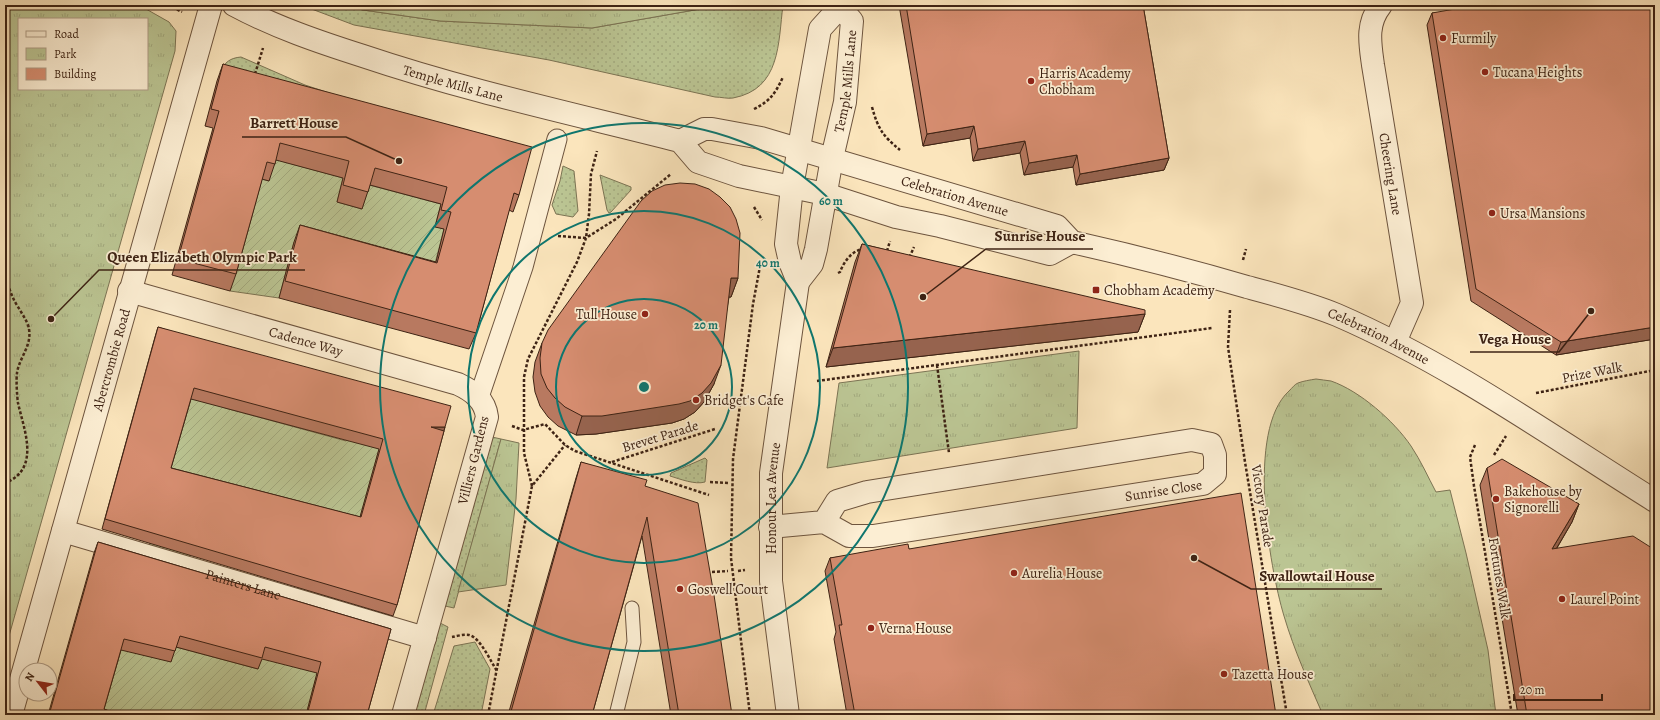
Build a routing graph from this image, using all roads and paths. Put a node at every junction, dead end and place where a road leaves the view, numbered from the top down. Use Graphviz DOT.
graph roads {
  1 [pos="211,5"];
  2 [pos="234,5"];
  3 [pos="1381,5"];
  4 [pos="840,6"];
  5 [pos="263,46"];
  6 [pos="254,75"];
  7 [pos="776,92"];
  8 [pos="872,107"];
  9 [pos="752,111"];
  10 [pos="557,139"];
  11 [pos="680,141"];
  12 [pos="798,148"];
  13 [pos="597,151"];
  14 [pos="902,152"];
  15 [pos="832,158"];
  16 [pos="671,174"];
  17 [pos="792,187"];
  18 [pos="826,194"];
  19 [pos="749,205"];
  20 [pos="762,226"];
  21 [pos="586,238"];
  22 [pos="1072,242"];
  23 [pos="868,248"];
  24 [pos="1246,248"];
  25 [pos="881,250"];
  26 [pos="895,252"];
  27 [pos="902,254"];
  28 [pos="910,256"];
  29 [pos="5,259"];
  30 [pos="761,259"];
  31 [pos="1243,262"];
  32 [pos="840,272"];
  33 [pos="798,282"];
  34 [pos="129,291"];
  35 [pos="1230,309"];
  36 [pos="1212,328"];
  37 [pos="1395,342"];
  38 [pos="937,365"];
  39 [pos="1655,370"];
  40 [pos="817,381"];
  41 [pos="1532,394"];
  42 [pos="479,397"];
  43 [pos="510,425"];
  44 [pos="715,429"];
  45 [pos="523,430"];
  46 [pos="1508,432"];
  47 [pos="947,441"];
  48 [pos="565,445"];
  49 [pos="1475,445"];
  50 [pos="1494,455"];
  51 [pos="611,462"];
  52 [pos="710,482"];
  53 [pos="5,483"];
  54 [pos="728,483"];
  55 [pos="532,486"];
  56 [pos="709,495"];
  57 [pos="1655,501"];
  58 [pos="1473,502"];
  59 [pos="1478,502"];
  60 [pos="824,522"];
  61 [pos="770,527"];
  62 [pos="63,532"];
  63 [pos="728,571"];
  64 [pos="712,572"];
  65 [pos="632,608"];
  66 [pos="450,637"];
  67 [pos="425,638"];
  68 [pos="497,671"];
  69 [pos="11,715"];
  70 [pos="403,715"];
  71 [pos="488,715"];
  72 [pos="616,715"];
  73 [pos="750,715"];
  74 [pos="788,715"];
  75 [pos="1287,715"];
  76 [pos="1512,715"];
  1 -- 34 [label="street, Abercrombie Road"];
  2 -- 11 [label="street, Temple Mills Lane"];
  3 -- 37 [label="street, Cheering Lane"];
  4 -- 12 [label="street, Temple Mills Lane"];
  4 -- 15 [label="street, Temple Mills Lane"];
  5 -- 6 [label="path"];
  7 -- 9 [label="path"];
  8 -- 14 [label="path, Celebration Avenue"];
  10 -- 42 [label="street, Villiers Gardens"];
  11 -- 12 [label="street"];
  11 -- 17 [label="street"];
  12 -- 15 [label="street"];
  12 -- 17 [label="street, Temple Mills Lane"];
  13 -- 21 [label="path"];
  15 -- 18 [label="street, Temple Mills Lane"];
  15 -- 22 [label="street, Celebration Avenue"];
  16 -- 21 [label="path"];
  17 -- 18 [label="street"];
  17 -- 33 [label="street, Honour Lea Avenue"];
  18 -- 22 [label="street"];
  18 -- 33 [label="street, Honour Lea Avenue"];
  19 -- 20 [label="path"];
  21 -- 45 [label="path"];
  22 -- 37 [label="street, Celebration Avenue"];
  23 -- 32 [label="path"];
  24 -- 31 [label="path"];
  25 -- 26 [label="path"];
  27 -- 28 [label="path"];
  29 -- 53 [label="path"];
  30 -- 73 [label="path"];
  33 -- 61 [label="street, Honour Lea Avenue"];
  34 -- 42 [label="street, Cadence Way"];
  34 -- 62 [label="street, Abercrombie Road"];
  35 -- 75 [label="path, Victory Parade"];
  36 -- 38 [label="path"];
  37 -- 57 [label="street, Celebration Avenue"];
  38 -- 40 [label="path"];
  38 -- 47 [label="path"];
  39 -- 41 [label="path, Prize Walk"];
  42 -- 67 [label="street, Villiers Gardens"];
  43 -- 45 [label="path"];
  44 -- 51 [label="path, Brevet Parade"];
  45 -- 48 [label="path, Brevet Parade"];
  45 -- 55 [label="path"];
  46 -- 50 [label="path"];
  48 -- 51 [label="path, Brevet Parade"];
  48 -- 55 [label="path"];
  49 -- 59 [label="path, Fortunes Walk"];
  51 -- 56 [label="path, Brevet Parade"];
  52 -- 54 [label="path"];
  55 -- 68 [label="path"];
  58 -- 59 [label="path"];
  59 -- 76 [label="path, Fortunes Walk"];
  60 -- 60 [label="street, Sunrise Close"];
  60 -- 61 [label="street"];
  61 -- 74 [label="street, Honour Lea Avenue"];
  62 -- 67 [label="street, Painters Lane"];
  62 -- 69 [label="street, Abercrombie Road"];
  63 -- 64 [label="path"];
  65 -- 72 [label="lane"];
  66 -- 68 [label="path"];
  67 -- 70 [label="street, Villiers Gardens"];
  68 -- 71 [label="path"];
}
